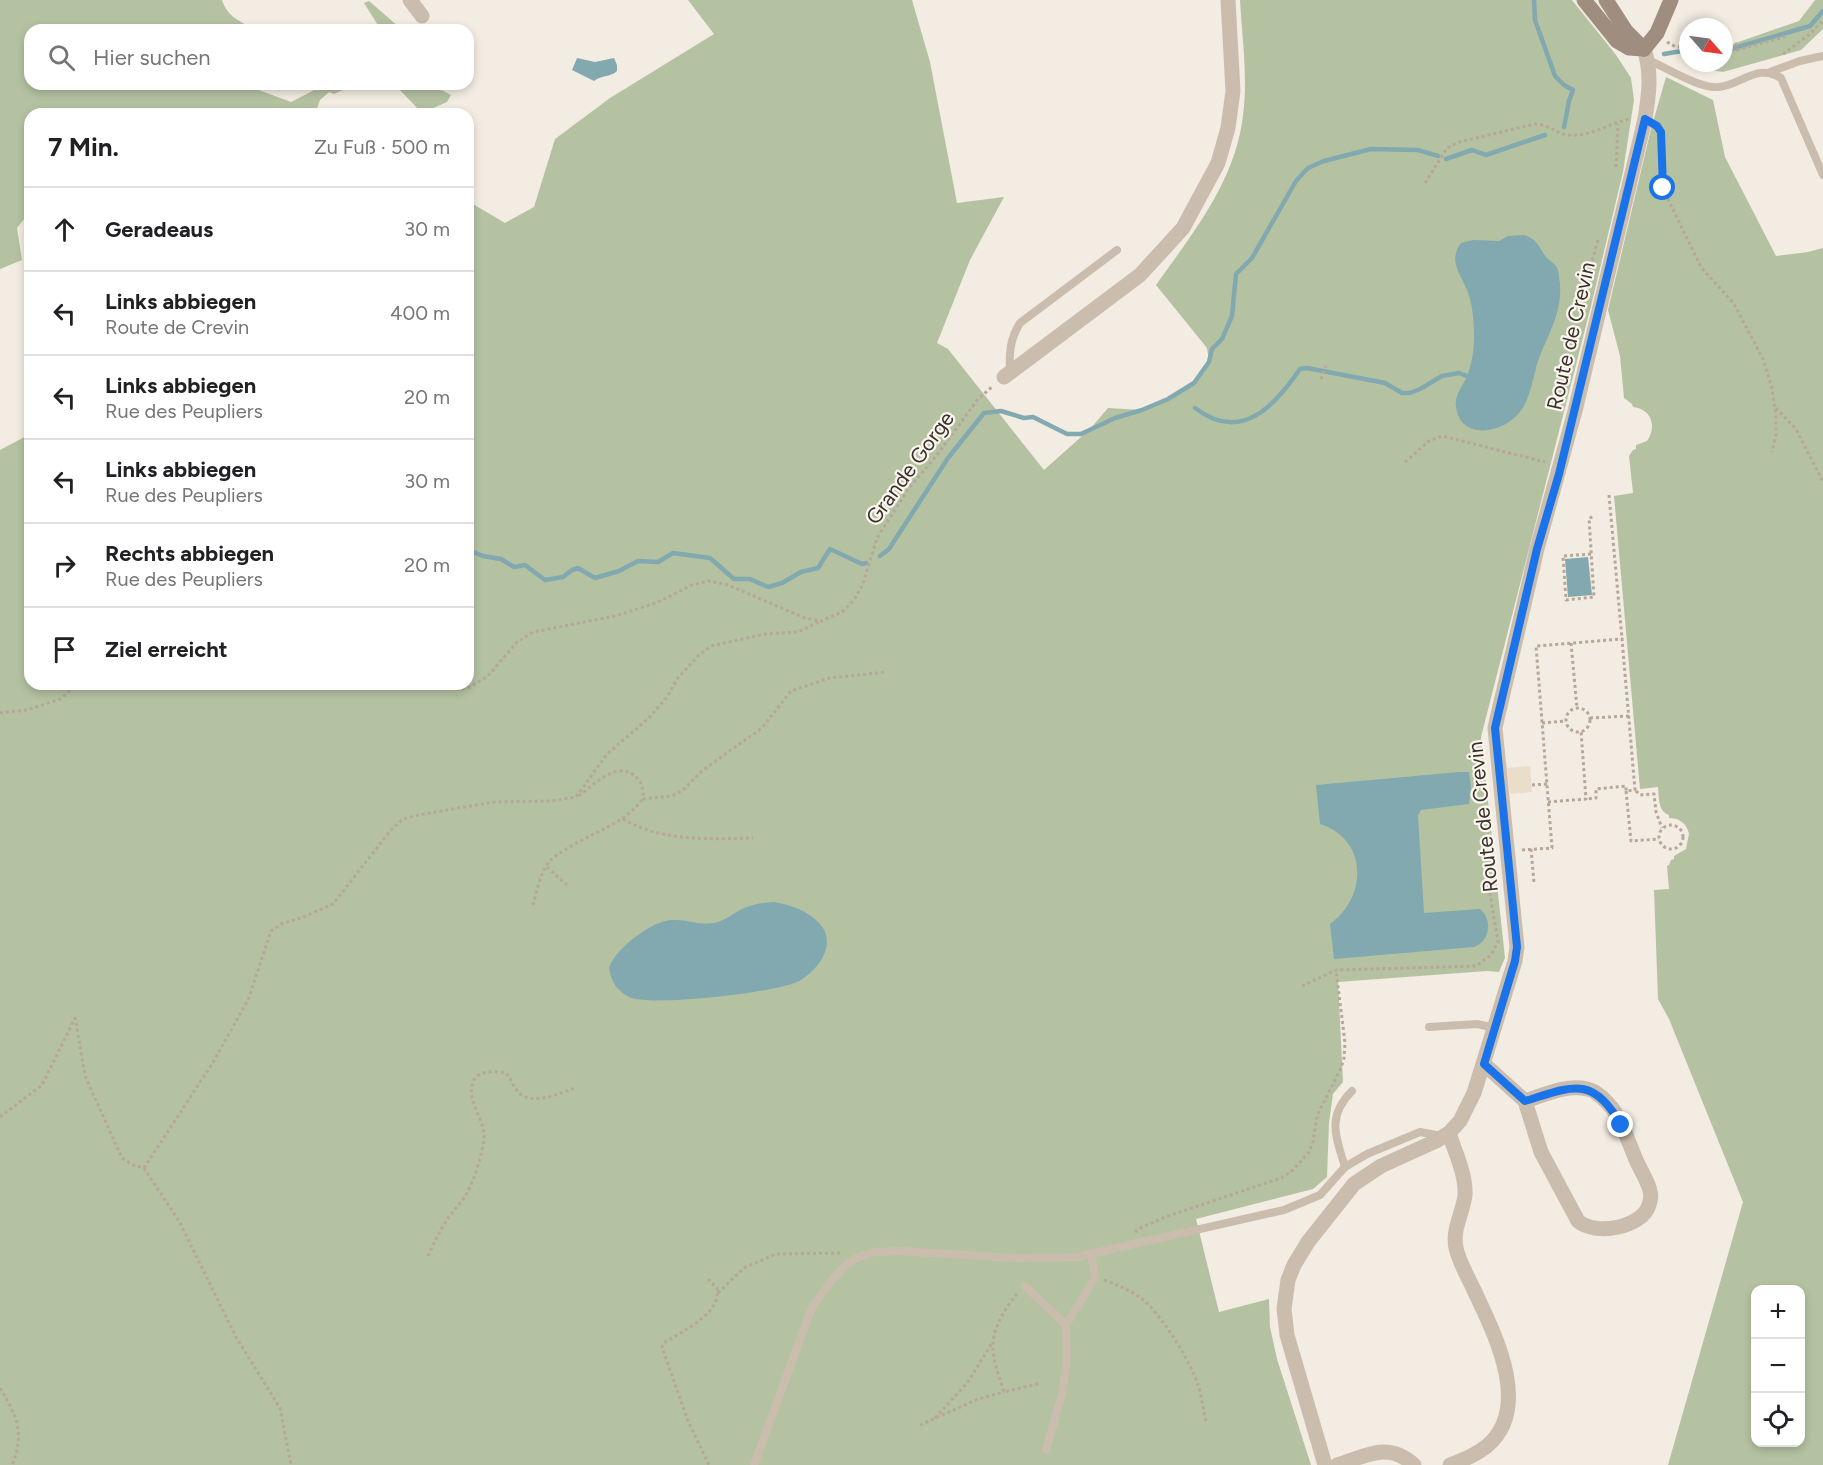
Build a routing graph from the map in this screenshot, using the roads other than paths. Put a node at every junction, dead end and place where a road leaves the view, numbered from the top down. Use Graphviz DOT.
graph roads {
  1 [pos="410,0"];
  2 [pos="1228,0"];
  3 [pos="1584,0"];
  4 [pos="1606,0"];
  5 [pos="1671,0"];
  6 [pos="422,16"];
  7 [pos="1646,54"];
  8 [pos="1823,56"];
  9 [pos="1770,72"];
  10 [pos="1823,175"];
  11 [pos="1117,250"];
  12 [pos="1007,375"];
  13 [pos="1430,1027"];
  14 [pos="1495,1028"];
  15 [pos="1484,1064"];
  16 [pos="1352,1092"];
  17 [pos="1525,1101"];
  18 [pos="1446,1135"];
  19 [pos="1345,1167"];
  20 [pos="1091,1254"];
  21 [pos="1024,1286"];
  22 [pos="1066,1325"];
  23 [pos="1046,1450"];
  24 [pos="754,1465"];
  25 [pos="1325,1465"];
  26 [pos="1337,1465"];
  27 [pos="1414,1465"];
  28 [pos="1450,1465"];
  1 -- 6 [label="street"];
  2 -- 12 [label="street"];
  3 -- 7 [label="street"];
  4 -- 7 [label="street"];
  5 -- 7 [label="street"];
  7 -- 9 [label="lane"];
  7 -- 14 [label="street, Route de Crevin"];
  8 -- 9 [label="lane"];
  9 -- 10 [label="lane"];
  11 -- 12 [label="lane"];
  13 -- 14 [label="lane"];
  14 -- 15 [label="street, Route de Crevin"];
  15 -- 17 [label="street"];
  15 -- 18 [label="street, Route de Crevin"];
  16 -- 19 [label="lane"];
  17 -- 17 [label="street"];
  18 -- 19 [label="lane"];
  18 -- 25 [label="street, Route de Crevin"];
  18 -- 28 [label="street"];
  19 -- 20 [label="lane"];
  20 -- 22 [label="lane"];
  20 -- 24 [label="lane"];
  21 -- 22 [label="lane"];
  22 -- 23 [label="lane"];
  26 -- 27 [label="street"];
}
